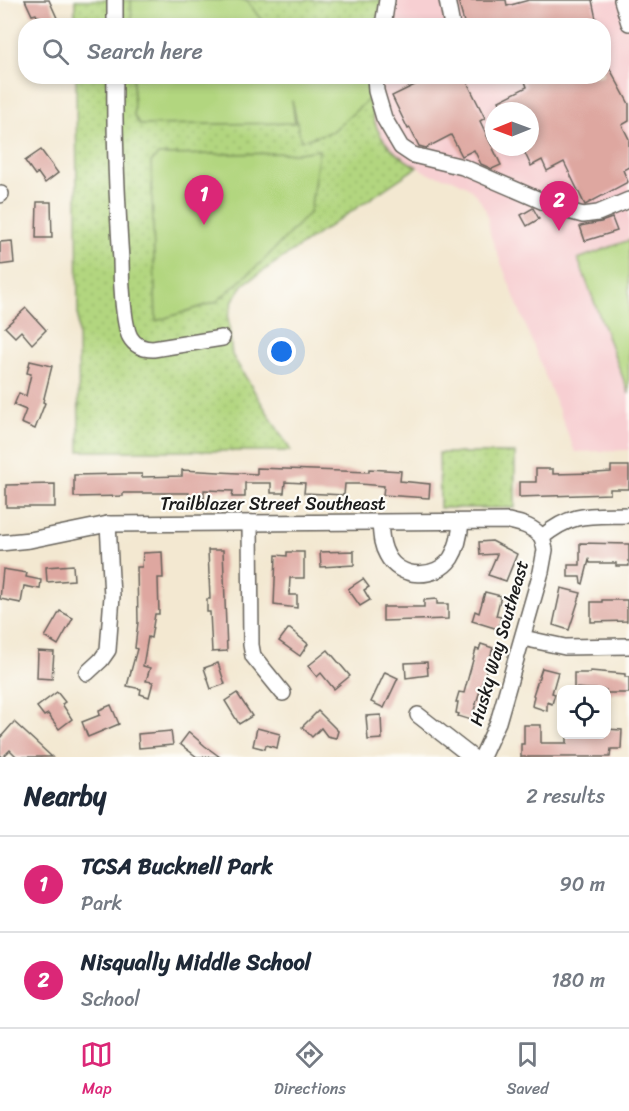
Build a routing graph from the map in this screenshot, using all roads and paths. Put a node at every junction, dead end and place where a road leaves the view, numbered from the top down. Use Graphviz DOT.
graph roads {
  1 [pos="115,0"];
  2 [pos="387,0"];
  3 [pos="447,0"];
  4 [pos="622,0"];
  5 [pos="115,18"];
  6 [pos="384,18"];
  7 [pos="450,18"];
  8 [pos="629,23"];
  9 [pos="114,84"];
  10 [pos="376,84"];
  11 [pos="629,200"];
  12 [pos="222,338"];
  13 [pos="629,515"];
  14 [pos="461,522"];
  15 [pos="250,523"];
  16 [pos="381,523"];
  17 [pos="108,524"];
  18 [pos="542,537"];
  19 [pos="0,543"];
  20 [pos="522,638"];
  21 [pos="629,646"];
  22 [pos="87,673"];
  23 [pos="283,693"];
  24 [pos="418,715"];
  25 [pos="472,757"];
  26 [pos="482,757"];
  1 -- 5 [label="street"];
  2 -- 6 [label="street"];
  3 -- 7 [label="street"];
  4 -- 8 [label="street"];
  9 -- 12 [label="street"];
  10 -- 11 [label="street"];
  13 -- 18 [label="street"];
  14 -- 16 [label="street, Trailblazer Street Southeast"];
  14 -- 16 [label="street"];
  14 -- 18 [label="street, Trailblazer Street Southeast"];
  15 -- 16 [label="street, Trailblazer Street Southeast"];
  15 -- 17 [label="street, Trailblazer Street Southeast"];
  15 -- 23 [label="street"];
  17 -- 19 [label="street, Trailblazer Street Southeast"];
  17 -- 22 [label="street"];
  18 -- 20 [label="street, Husky Way Southeast"];
  20 -- 21 [label="street"];
  20 -- 26 [label="street, Husky Way Southeast"];
  24 -- 25 [label="street"];
}
